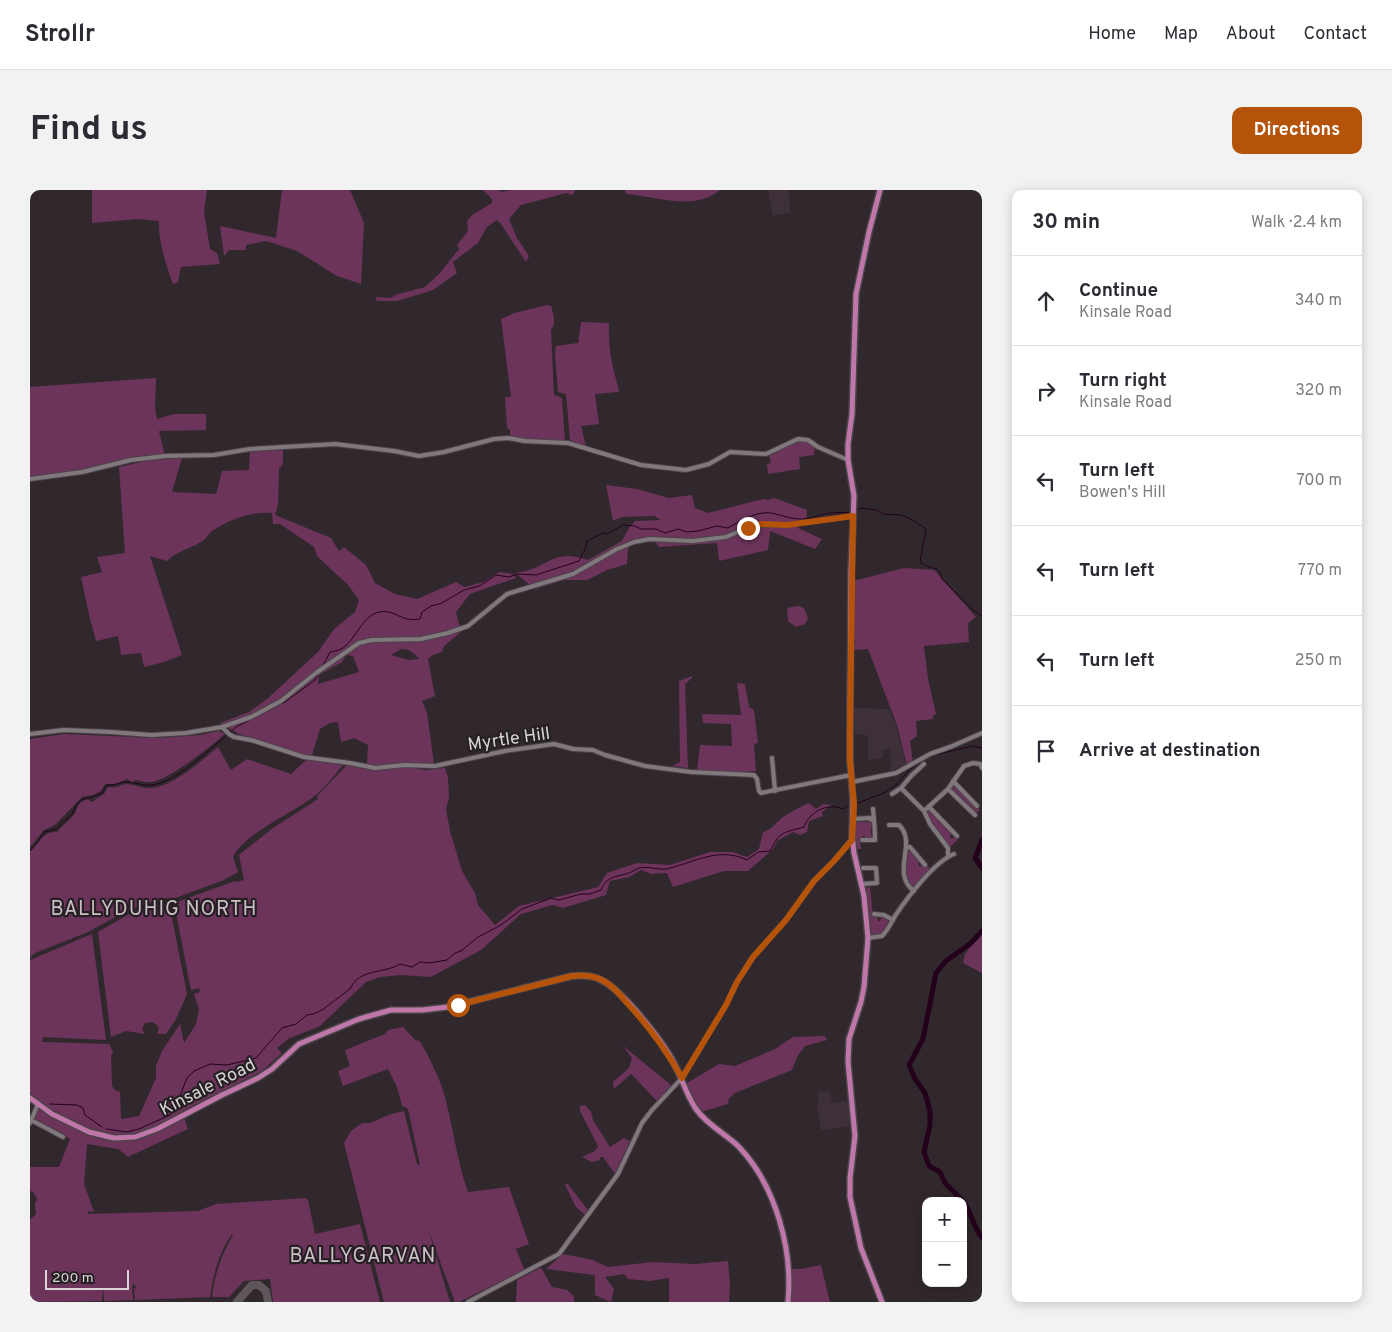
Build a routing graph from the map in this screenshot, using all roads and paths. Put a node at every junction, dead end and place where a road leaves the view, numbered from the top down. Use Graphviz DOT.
graph roads {
  1 [pos="880,190"];
  2 [pos="848,460"];
  3 [pos="30,479"];
  4 [pos="853,513"];
  5 [pos="222,727"];
  6 [pos="982,733"];
  7 [pos="30,734"];
  8 [pos="772,758"];
  9 [pos="981,765"];
  10 [pos="922,766"];
  11 [pos="850,775"];
  12 [pos="953,781"];
  13 [pos="852,782"];
  14 [pos="901,788"];
  15 [pos="948,789"];
  16 [pos="775,791"];
  17 [pos="892,794"];
  18 [pos="929,807"];
  19 [pos="873,809"];
  20 [pos="924,811"];
  21 [pos="853,819"];
  22 [pos="872,820"];
  23 [pos="891,826"];
  24 [pos="954,836"];
  25 [pos="852,840"];
  26 [pos="862,840"];
  27 [pos="906,846"];
  28 [pos="954,854"];
  29 [pos="948,855"];
  30 [pos="922,864"];
  31 [pos="865,870"];
  32 [pos="862,884"];
  33 [pos="914,891"];
  34 [pos="874,914"];
  35 [pos="893,920"];
  36 [pos="868,938"];
  37 [pos="682,1078"];
  38 [pos="30,1098"];
  39 [pos="38,1104"];
  40 [pos="31,1121"];
  41 [pos="64,1138"];
  42 [pos="468,1302"];
  43 [pos="788,1302"];
  44 [pos="882,1302"];
  1 -- 2 [label="main road"];
  2 -- 3 [label="street"];
  2 -- 4 [label="main road"];
  4 -- 5 [label="street"];
  4 -- 11 [label="main road"];
  5 -- 7 [label="street"];
  5 -- 16 [label="street, Myrtle Hill"];
  6 -- 13 [label="street"];
  8 -- 16 [label="street"];
  9 -- 12 [label="street"];
  10 -- 14 [label="street"];
  11 -- 13 [label="main road"];
  11 -- 16 [label="street"];
  12 -- 15 [label="street"];
  12 -- 15 [label="street"];
  13 -- 21 [label="main road"];
  14 -- 17 [label="street"];
  14 -- 20 [label="street"];
  15 -- 18 [label="street"];
  18 -- 20 [label="street"];
  18 -- 24 [label="street"];
  19 -- 22 [label="street"];
  20 -- 29 [label="street"];
  21 -- 22 [label="street"];
  21 -- 25 [label="main road"];
  22 -- 26 [label="street"];
  23 -- 27 [label="street"];
  25 -- 32 [label="main road"];
  25 -- 37 [label="street"];
  27 -- 30 [label="street"];
  27 -- 33 [label="street"];
  28 -- 29 [label="street"];
  29 -- 33 [label="street"];
  31 -- 32 [label="street"];
  32 -- 36 [label="main road"];
  33 -- 35 [label="street"];
  34 -- 35 [label="street"];
  35 -- 36 [label="street"];
  36 -- 44 [label="main road"];
  37 -- 39 [label="main road, Kinsale Road"];
  37 -- 42 [label="street"];
  37 -- 43 [label="main road, Kinsale Road"];
  38 -- 39 [label="main road, Kinsale Road"];
  39 -- 40 [label="street"];
  40 -- 41 [label="street"];
}
